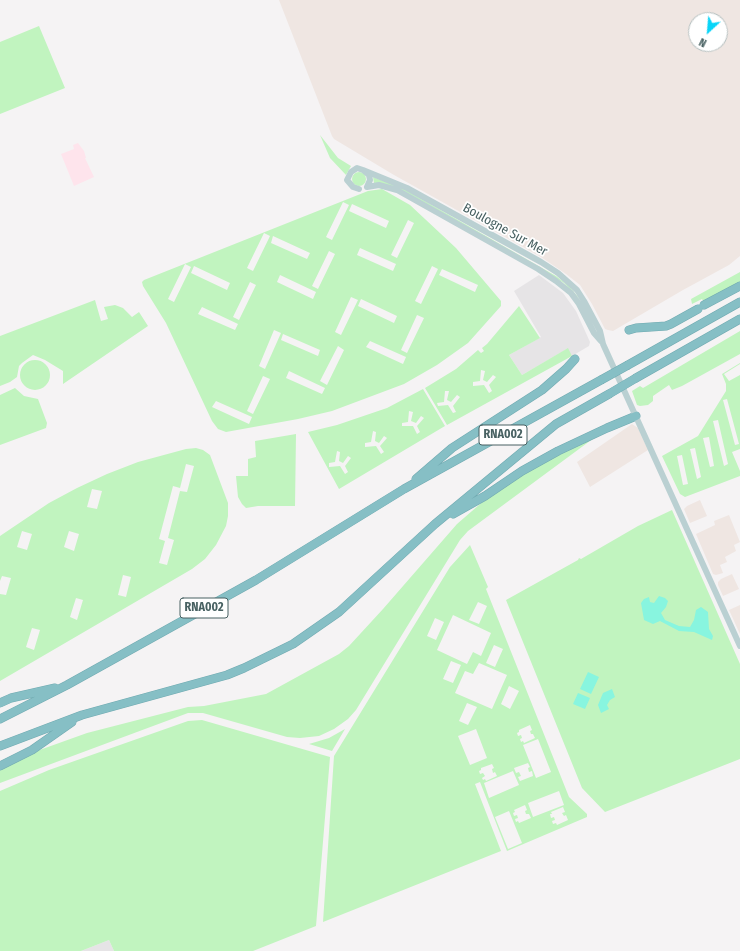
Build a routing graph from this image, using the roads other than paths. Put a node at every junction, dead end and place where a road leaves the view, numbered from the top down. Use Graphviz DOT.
graph roads {
  1 [pos="363,170"];
  2 [pos="359,190"];
  3 [pos="740,286"];
  4 [pos="740,302"];
  5 [pos="740,319"];
  6 [pos="629,330"];
  7 [pos="603,344"];
  8 [pos="575,359"];
  9 [pos="636,416"];
  10 [pos="404,489"];
  11 [pos="435,524"];
  12 [pos="740,646"];
  13 [pos="67,685"];
  14 [pos="0,703"];
  15 [pos="82,715"];
  16 [pos="0,719"];
  17 [pos="0,746"];
  18 [pos="0,766"];
  1 -- 2 [label="main road"];
  1 -- 7 [label="main road, Boulogne Sur Mer"];
  1 -- 7 [label="main road, Boulogne Sur Mer"];
  3 -- 6 [label="highway"];
  4 -- 10 [label="highway, RNA002, bridge"];
  5 -- 11 [label="highway, RNA002, bridge"];
  7 -- 9 [label="main road, Boulogne Sur Mer"];
  8 -- 10 [label="highway"];
  9 -- 11 [label="highway"];
  9 -- 12 [label="main road, Boulogne Sur Mer"];
  10 -- 13 [label="highway, RNA002"];
  11 -- 15 [label="highway, RNA002"];
  13 -- 14 [label="highway"];
  13 -- 16 [label="highway, RNA002"];
  15 -- 17 [label="highway, RNA002"];
  15 -- 18 [label="highway"];
}
